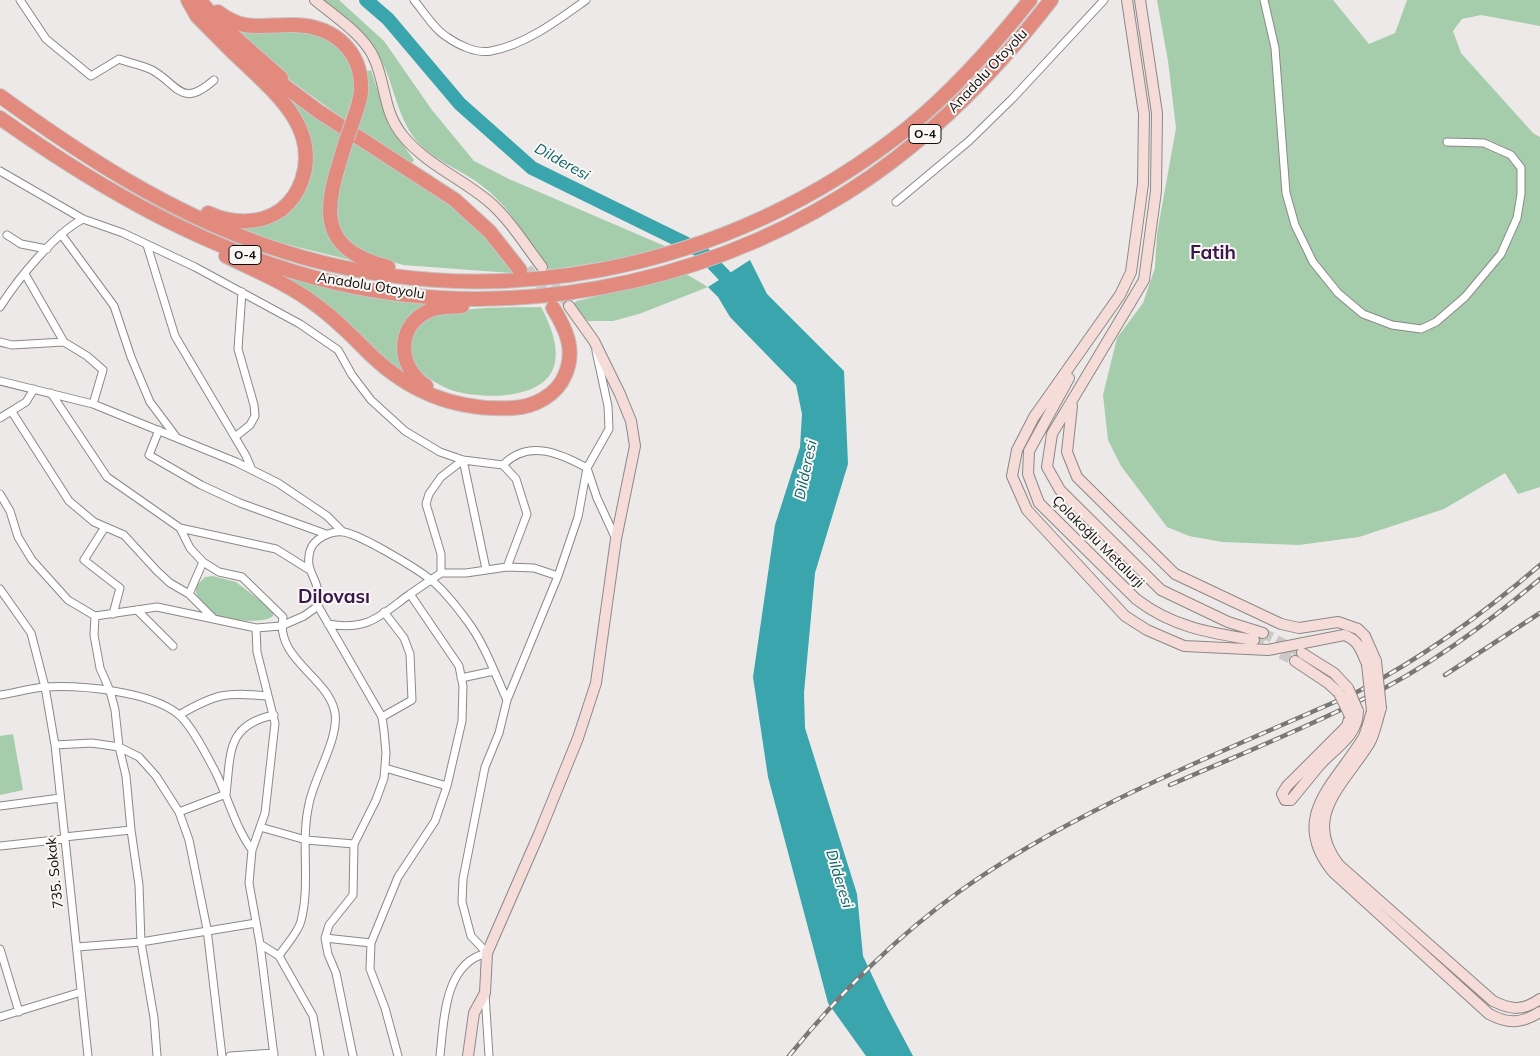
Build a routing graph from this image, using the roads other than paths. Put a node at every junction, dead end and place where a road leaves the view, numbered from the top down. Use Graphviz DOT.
graph roads {
  1 [pos="20,0"];
  2 [pos="189,0"];
  3 [pos="200,0"];
  4 [pos="315,0"];
  5 [pos="414,0"];
  6 [pos="586,0"];
  7 [pos="1030,0"];
  8 [pos="1051,0"];
  9 [pos="1104,0"];
  10 [pos="1126,0"];
  11 [pos="1140,0"];
  12 [pos="1264,0"];
  13 [pos="214,80"];
  14 [pos="0,96"];
  15 [pos="0,118"];
  16 [pos="1447,142"];
  17 [pos="107,170"];
  18 [pos="0,171"];
  19 [pos="896,202"];
  20 [pos="161,218"];
  21 [pos="83,219"];
  22 [pos="61,234"];
  23 [pos="7,235"];
  24 [pos="147,245"];
  25 [pos="47,249"];
  26 [pos="542,267"];
  27 [pos="520,273"];
  28 [pos="25,274"];
  29 [pos="242,292"];
  30 [pos="522,298"];
  31 [pos="569,306"];
  32 [pos="0,307"];
  33 [pos="1091,337"];
  34 [pos="594,341"];
  35 [pos="0,342"];
  36 [pos="64,342"];
  37 [pos="0,381"];
  38 [pos="34,389"];
  39 [pos="51,393"];
  40 [pos="1072,402"];
  41 [pos="93,404"];
  42 [pos="12,412"];
  43 [pos="0,418"];
  44 [pos="159,430"];
  45 [pos="235,437"];
  46 [pos="178,440"];
  47 [pos="463,460"];
  48 [pos="503,465"];
  49 [pos="587,468"];
  50 [pos="252,470"];
  51 [pos="0,494"];
  52 [pos="105,527"];
  53 [pos="180,528"];
  54 [pos="343,532"];
  55 [pos="326,534"];
  56 [pos="616,539"];
  57 [pos="203,562"];
  58 [pos="508,567"];
  59 [pos="486,568"];
  60 [pos="308,569"];
  61 [pos="441,573"];
  62 [pos="558,576"];
  63 [pos="431,580"];
  64 [pos="0,589"];
  65 [pos="189,594"];
  66 [pos="410,594"];
  67 [pos="318,606"];
  68 [pos="137,610"];
  69 [pos="384,612"];
  70 [pos="113,614"];
  71 [pos="95,616"];
  72 [pos="214,619"];
  73 [pos="328,624"];
  74 [pos="281,626"];
  75 [pos="256,628"];
  76 [pos="1263,633"];
  77 [pos="1254,640"];
  78 [pos="173,646"];
  79 [pos="1298,657"];
  80 [pos="1371,662"];
  81 [pos="494,671"];
  82 [pos="461,678"];
  83 [pos="45,687"];
  84 [pos="110,691"];
  85 [pos="0,695"];
  86 [pos="268,696"];
  87 [pos="507,700"];
  88 [pos="1354,714"];
  89 [pos="180,715"];
  90 [pos="274,715"];
  91 [pos="382,717"];
  92 [pos="55,745"];
  93 [pos="119,747"];
  94 [pos="385,768"];
  95 [pos="447,786"];
  96 [pos="226,794"];
  97 [pos="60,798"];
  98 [pos="0,806"];
  99 [pos="179,812"];
  100 [pos="260,827"];
  101 [pos="131,830"];
  102 [pos="64,838"];
  103 [pos="306,840"];
  104 [pos="1320,841"];
  105 [pos="354,844"];
  106 [pos="0,846"];
  107 [pos="252,850"];
  108 [pos="256,923"];
  109 [pos="207,929"];
  110 [pos="325,938"];
  111 [pos="141,942"];
  112 [pos="371,943"];
  113 [pos="260,944"];
  114 [pos="77,947"];
  115 [pos="0,948"];
  116 [pos="486,953"];
  117 [pos="278,956"];
  118 [pos="81,992"];
  119 [pos="485,993"];
  120 [pos="1540,999"];
  121 [pos="19,1012"];
  122 [pos="1540,1012"];
  123 [pos="0,1017"];
  124 [pos="274,1054"];
  125 [pos="88,1056"];
  126 [pos="157,1056"];
  127 [pos="222,1056"];
  128 [pos="230,1056"];
  129 [pos="320,1056"];
  130 [pos="353,1056"];
  131 [pos="398,1056"];
  132 [pos="440,1056"];
  133 [pos="468,1056"];
  134 [pos="489,1056"];
  1 -- 13 [label="street"];
  2 -- 17 [label="highway"];
  2 -- 27 [label="highway"];
  3 -- 27 [label="highway"];
  3 -- 27 [label="highway, bridge"];
  4 -- 26 [label="main road"];
  5 -- 6 [label="street"];
  7 -- 27 [label="highway, Anadolu Otoyolu / O-4"];
  8 -- 30 [label="highway, Anadolu Otoyolu / O-4"];
  9 -- 19 [label="street"];
  10 -- 33 [label="main road"];
  11 -- 40 [label="main road, Çolakoğlu Metalurji"];
  12 -- 16 [label="street"];
  14 -- 17 [label="highway, Anadolu Otoyolu / O-4"];
  15 -- 20 [label="highway, Anadolu Otoyolu / O-4"];
  17 -- 27 [label="highway, Anadolu Otoyolu / O-4"];
  18 -- 21 [label="street"];
  20 -- 30 [label="highway, Anadolu Otoyolu / O-4"];
  20 -- 30 [label="highway"];
  21 -- 22 [label="street"];
  21 -- 24 [label="street"];
  22 -- 25 [label="street"];
  22 -- 46 [label="street"];
  23 -- 25 [label="street"];
  24 -- 29 [label="street"];
  24 -- 45 [label="street"];
  25 -- 28 [label="street"];
  28 -- 32 [label="street"];
  28 -- 36 [label="street"];
  29 -- 45 [label="street"];
  29 -- 47 [label="street"];
  31 -- 34 [label="main road"];
  33 -- 77 [label="main road, Çolakoğlu Metalurji"];
  33 -- 80 [label="main road"];
  34 -- 49 [label="street"];
  34 -- 56 [label="main road"];
  35 -- 36 [label="street"];
  36 -- 41 [label="street"];
  37 -- 38 [label="street"];
  38 -- 39 [label="street"];
  38 -- 42 [label="street"];
  39 -- 41 [label="street"];
  39 -- 53 [label="street"];
  40 -- 76 [label="main road, Çolakoğlu Metalurji"];
  40 -- 80 [label="main road"];
  41 -- 44 [label="street"];
  42 -- 43 [label="street"];
  42 -- 52 [label="street"];
  44 -- 46 [label="street"];
  44 -- 55 [label="street"];
  45 -- 50 [label="street"];
  46 -- 50 [label="street"];
  47 -- 48 [label="street"];
  47 -- 59 [label="street"];
  47 -- 61 [label="street"];
  48 -- 49 [label="street"];
  48 -- 58 [label="street"];
  49 -- 56 [label="street"];
  49 -- 62 [label="street"];
  50 -- 54 [label="street"];
  51 -- 71 [label="street"];
  52 -- 65 [label="street"];
  52 -- 70 [label="street"];
  53 -- 57 [label="street"];
  53 -- 60 [label="street"];
  54 -- 55 [label="street"];
  54 -- 63 [label="street"];
  55 -- 60 [label="street"];
  56 -- 116 [label="main road"];
  57 -- 65 [label="street"];
  57 -- 74 [label="street"];
  58 -- 59 [label="street"];
  58 -- 62 [label="street"];
  59 -- 61 [label="street"];
  60 -- 67 [label="street"];
  61 -- 63 [label="street"];
  62 -- 87 [label="street"];
  63 -- 66 [label="street"];
  63 -- 81 [label="street"];
  64 -- 83 [label="street, 735. Sokak"];
  65 -- 72 [label="street"];
  66 -- 69 [label="street"];
  66 -- 82 [label="street"];
  67 -- 73 [label="street"];
  67 -- 74 [label="street"];
  68 -- 70 [label="street"];
  68 -- 72 [label="street"];
  68 -- 78 [label="street"];
  69 -- 73 [label="street"];
  69 -- 91 [label="street"];
  70 -- 71 [label="street"];
  71 -- 84 [label="street"];
  72 -- 75 [label="street"];
  73 -- 91 [label="street"];
  74 -- 75 [label="street"];
  74 -- 103 [label="street"];
  75 -- 86 [label="street"];
  79 -- 88 [label="main road, bridge"];
  80 -- 104 [label="main road, bridge"];
  81 -- 82 [label="street"];
  81 -- 87 [label="street"];
  82 -- 95 [label="street"];
  83 -- 84 [label="street"];
  83 -- 85 [label="street"];
  83 -- 92 [label="street, 735. Sokak"];
  84 -- 89 [label="street"];
  84 -- 93 [label="street"];
  86 -- 89 [label="street"];
  86 -- 90 [label="street"];
  87 -- 116 [label="street"];
  88 -- 88 [label="main road"];
  89 -- 96 [label="street"];
  90 -- 96 [label="street"];
  90 -- 100 [label="street"];
  91 -- 94 [label="street"];
  92 -- 93 [label="street"];
  92 -- 97 [label="street, 735. Sokak"];
  93 -- 99 [label="street"];
  93 -- 101 [label="street"];
  94 -- 95 [label="street"];
  94 -- 105 [label="street"];
  95 -- 112 [label="street"];
  96 -- 99 [label="street"];
  96 -- 107 [label="street"];
  97 -- 98 [label="street"];
  97 -- 102 [label="street, 735. Sokak"];
  99 -- 109 [label="street"];
  100 -- 103 [label="street"];
  100 -- 107 [label="street"];
  101 -- 102 [label="street"];
  101 -- 111 [label="street"];
  102 -- 106 [label="street"];
  102 -- 114 [label="street, 735. Sokak"];
  103 -- 105 [label="street"];
  103 -- 117 [label="street"];
  104 -- 120 [label="main road"];
  104 -- 122 [label="main road"];
  105 -- 110 [label="street"];
  107 -- 108 [label="street"];
  108 -- 109 [label="street"];
  108 -- 113 [label="street"];
  109 -- 111 [label="street"];
  109 -- 127 [label="street"];
  110 -- 112 [label="street"];
  110 -- 130 [label="street"];
  111 -- 114 [label="street"];
  111 -- 126 [label="street"];
  112 -- 131 [label="street"];
  113 -- 117 [label="street"];
  113 -- 124 [label="street"];
  114 -- 118 [label="street, 735. Sokak"];
  115 -- 121 [label="street"];
  116 -- 119 [label="main road"];
  116 -- 132 [label="street"];
  117 -- 129 [label="street"];
  118 -- 121 [label="street"];
  118 -- 125 [label="street, 735. Sokak"];
  119 -- 133 [label="main road"];
  119 -- 134 [label="street"];
  121 -- 123 [label="street"];
  124 -- 128 [label="street"];
}
